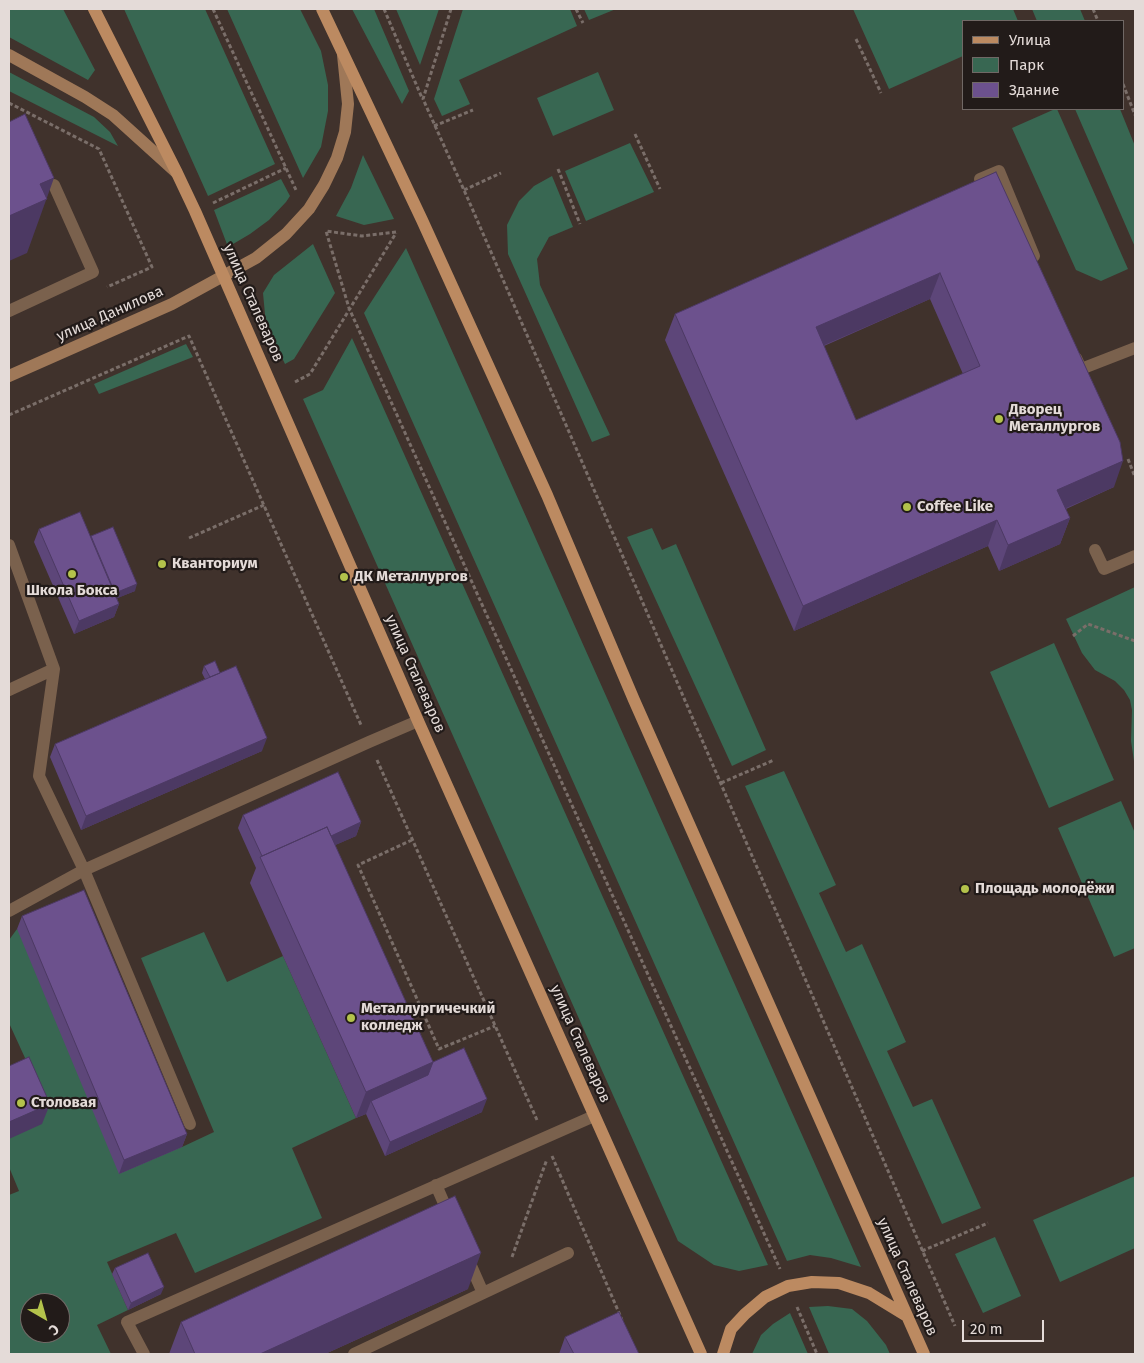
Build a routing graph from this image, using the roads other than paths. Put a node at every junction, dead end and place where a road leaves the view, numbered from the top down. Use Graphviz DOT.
graph roads {
  1 [pos="94,9"];
  2 [pos="322,9"];
  3 [pos="342,50"];
  4 [pos="9,55"];
  5 [pos="177,173"];
  6 [pos="972,183"];
  7 [pos="54,185"];
  8 [pos="1040,270"];
  9 [pos="224,277"];
  10 [pos="9,311"];
  11 [pos="1135,348"];
  12 [pos="1073,351"];
  13 [pos="9,376"];
  14 [pos="9,545"];
  15 [pos="1095,550"];
  16 [pos="1135,556"];
  17 [pos="54,669"];
  18 [pos="9,690"];
  19 [pos="418,721"];
  20 [pos="84,870"];
  21 [pos="9,911"];
  22 [pos="594,1116"];
  23 [pos="190,1124"];
  24 [pos="436,1185"];
  25 [pos="455,1230"];
  26 [pos="463,1248"];
  27 [pos="568,1253"];
  28 [pos="483,1293"];
  29 [pos="905,1315"];
  30 [pos="144,1354"];
  31 [pos="354,1354"];
  32 [pos="701,1354"];
  33 [pos="723,1354"];
  34 [pos="924,1354"];
  1 -- 5 [label="main road, улица Сталеваров"];
  2 -- 3 [label="main road, улица Сталеваров"];
  3 -- 9 [label="main road, улица Данилова"];
  3 -- 29 [label="main road, улица Сталеваров"];
  4 -- 5 [label="main road"];
  5 -- 9 [label="main road, улица Сталеваров"];
  6 -- 8 [label="lane"];
  7 -- 10 [label="lane"];
  9 -- 13 [label="main road, улица Данилова"];
  9 -- 19 [label="main road, улица Сталеваров"];
  11 -- 12 [label="lane"];
  14 -- 17 [label="lane"];
  15 -- 16 [label="lane"];
  17 -- 18 [label="lane"];
  17 -- 20 [label="lane"];
  19 -- 20 [label="lane"];
  19 -- 22 [label="main road, улица Сталеваров"];
  20 -- 21 [label="lane"];
  20 -- 23 [label="lane"];
  22 -- 24 [label="lane"];
  22 -- 32 [label="main road, улица Сталеваров"];
  24 -- 25 [label="lane"];
  24 -- 30 [label="lane"];
  26 -- 28 [label="lane"];
  27 -- 28 [label="lane"];
  28 -- 31 [label="lane"];
  29 -- 33 [label="main road"];
  29 -- 34 [label="main road, улица Сталеваров"];
}
